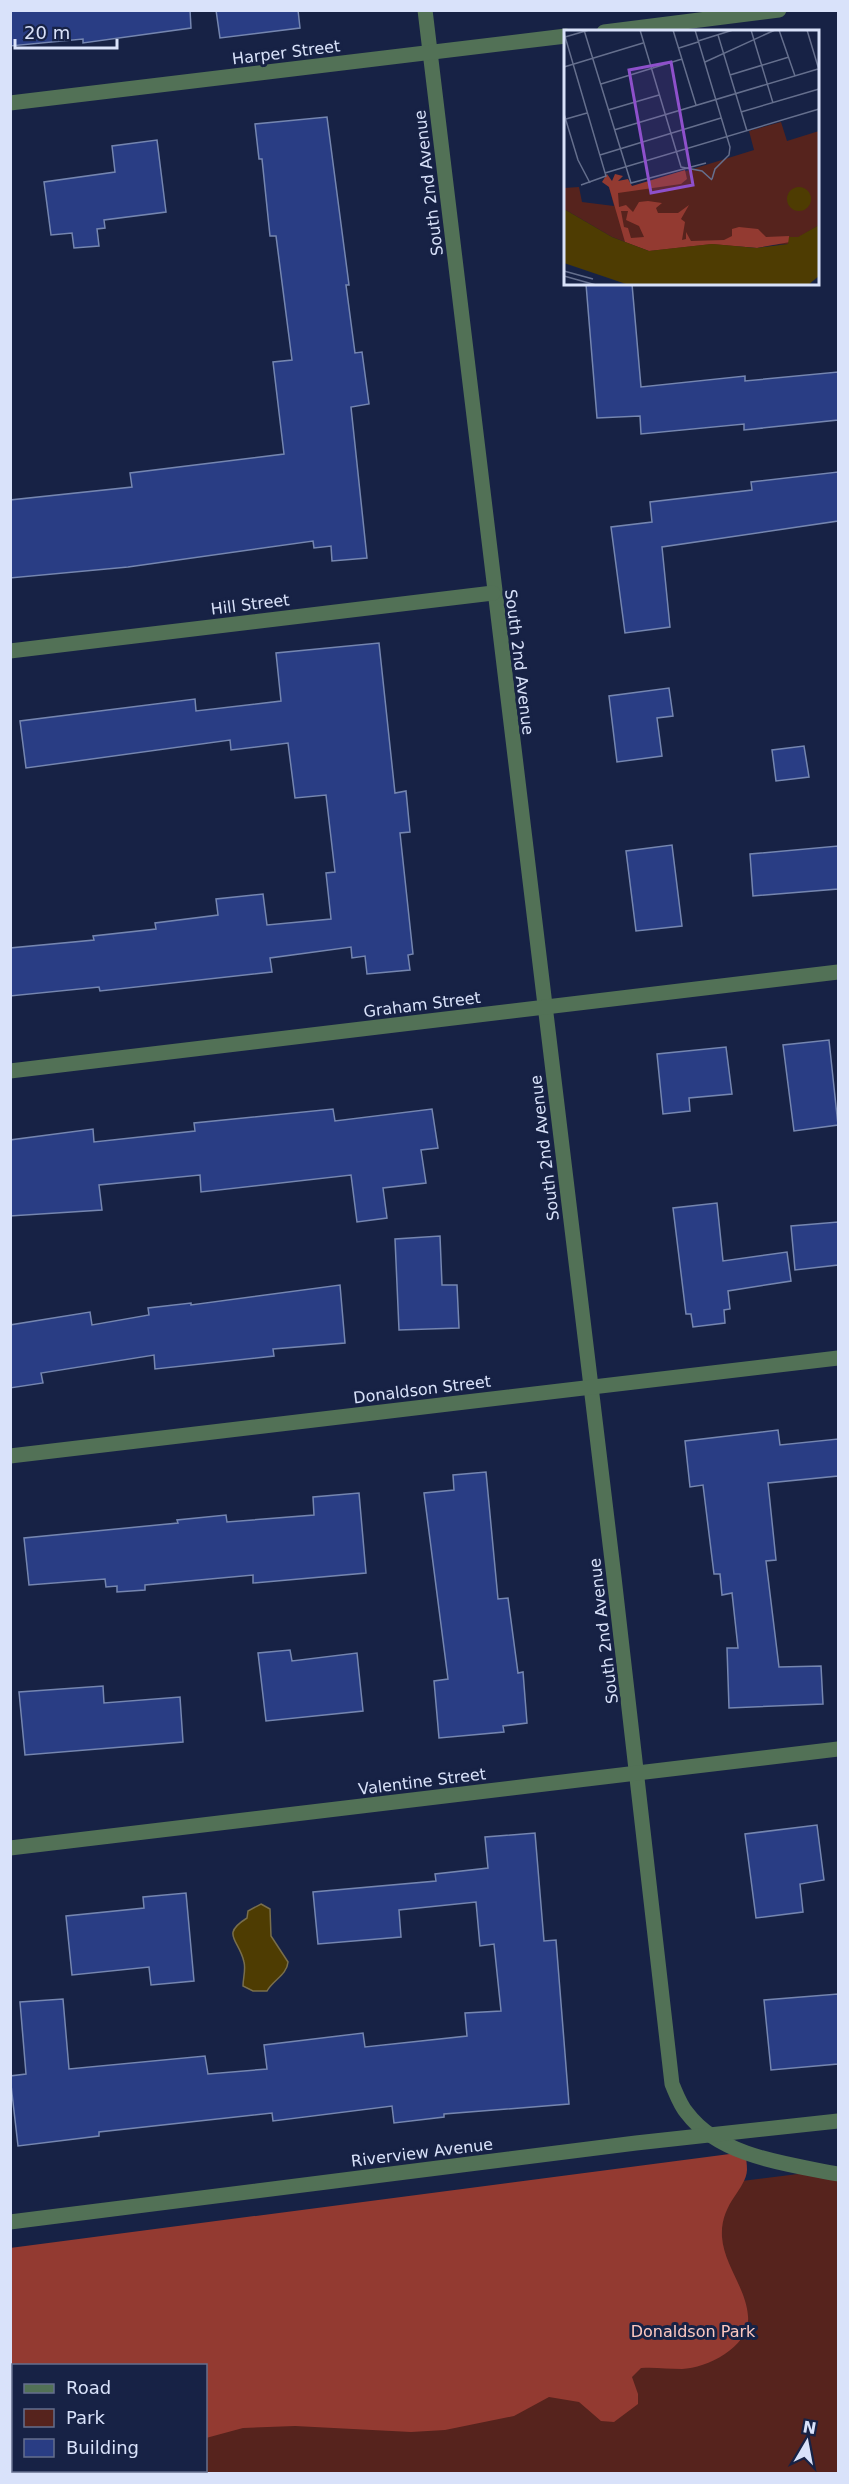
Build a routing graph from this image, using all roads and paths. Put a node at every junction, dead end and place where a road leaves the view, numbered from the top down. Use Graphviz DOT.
graph roads {
  1 [pos="425,10"];
  2 [pos="779,10"];
  3 [pos="620,30"];
  4 [pos="564,36"];
  5 [pos="430,52"];
  6 [pos="10,103"];
  7 [pos="493,593"];
  8 [pos="10,651"];
  9 [pos="838,972"];
  10 [pos="545,1007"];
  11 [pos="10,1071"];
  12 [pos="838,1358"];
  13 [pos="591,1387"];
  14 [pos="10,1456"];
  15 [pos="838,1749"];
  16 [pos="638,1774"];
  17 [pos="10,1848"];
  18 [pos="838,2121"];
  19 [pos="710,2136"];
  20 [pos="838,2174"];
  21 [pos="10,2222"];
  1 -- 5 [label="street, South 2nd Avenue"];
  2 -- 3 [label="street"];
  4 -- 5 [label="street, Harper Street"];
  5 -- 6 [label="street, Harper Street"];
  5 -- 7 [label="street, South 2nd Avenue"];
  7 -- 8 [label="street, Hill Street"];
  7 -- 10 [label="street, South 2nd Avenue"];
  9 -- 10 [label="street, Graham Street"];
  10 -- 11 [label="street, Graham Street"];
  10 -- 13 [label="street, South 2nd Avenue"];
  12 -- 13 [label="street, Donaldson Street"];
  13 -- 14 [label="street, Donaldson Street"];
  13 -- 16 [label="street, South 2nd Avenue"];
  15 -- 16 [label="street, Valentine Street"];
  16 -- 17 [label="street, Valentine Street"];
  16 -- 19 [label="street, South 2nd Avenue"];
  18 -- 19 [label="street, Riverview Avenue"];
  19 -- 20 [label="street, South 2nd Avenue"];
  19 -- 21 [label="street, Riverview Avenue"];
}
